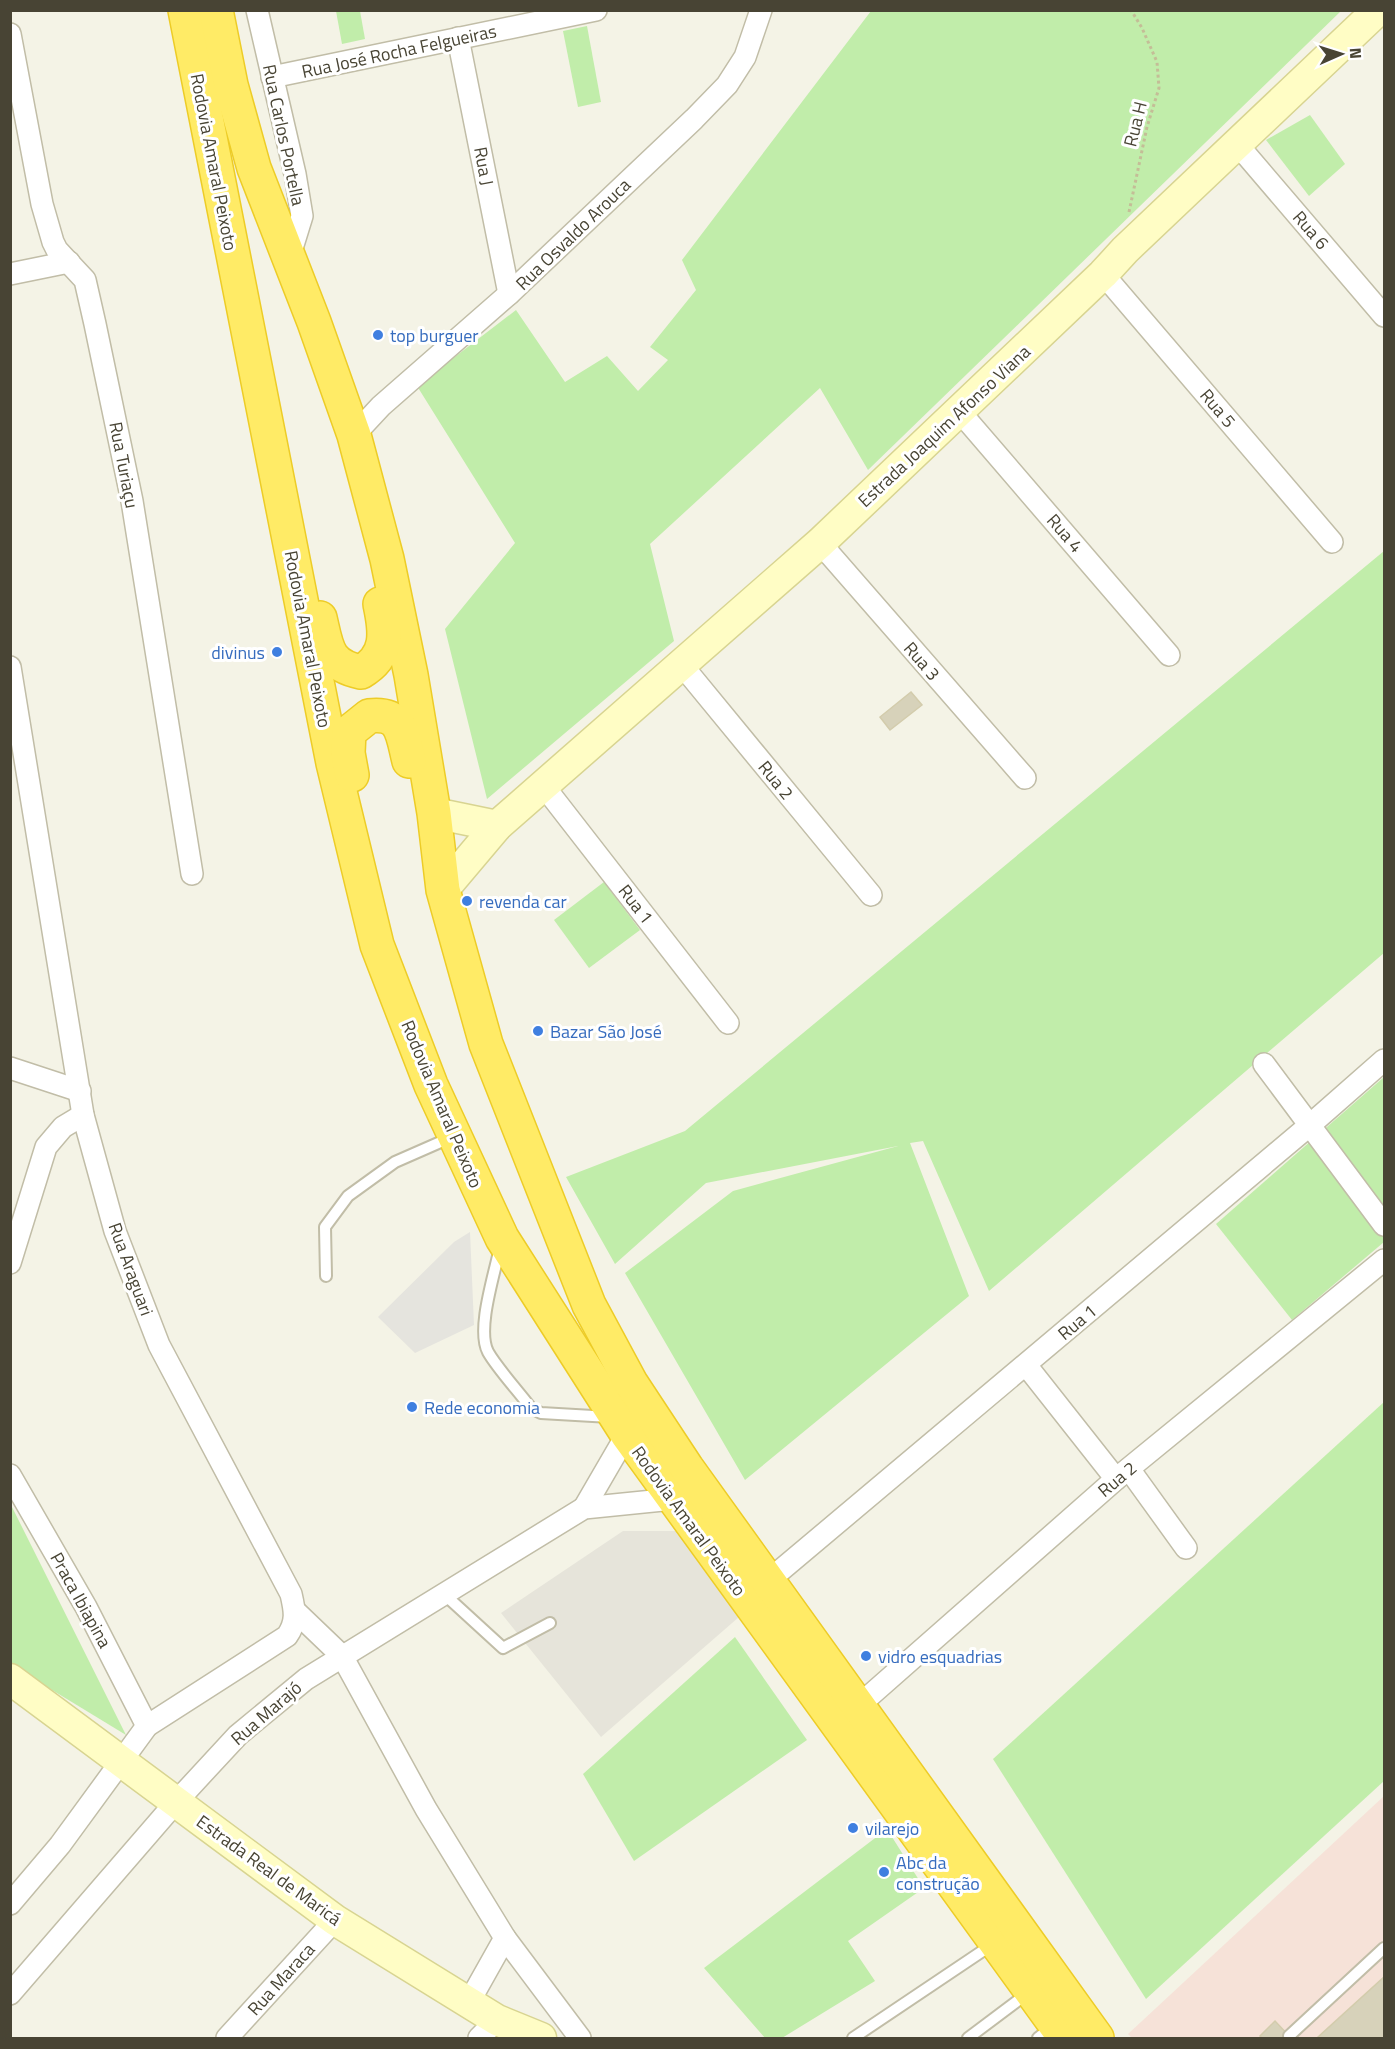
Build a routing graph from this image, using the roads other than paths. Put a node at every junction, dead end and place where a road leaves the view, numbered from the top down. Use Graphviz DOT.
graph roads {
  1 [pos="185,10"];
  2 [pos="216,10"];
  3 [pos="257,10"];
  4 [pos="596,10"];
  5 [pos="761,10"];
  6 [pos="1379,10"];
  7 [pos="1384,15"];
  8 [pos="10,34"];
  9 [pos="458,38"];
  10 [pos="14,68"];
  11 [pos="272,77"];
  12 [pos="1237,144"];
  13 [pos="274,219"];
  14 [pos="289,258"];
  15 [pos="69,262"];
  16 [pos="10,274"];
  17 [pos="1103,274"];
  18 [pos="509,294"];
  19 [pos="1384,316"];
  20 [pos="254,358"];
  21 [pos="960,412"];
  22 [pos="354,435"];
  23 [pos="1332,542"];
  24 [pos="820,543"];
  25 [pos="1170,655"];
  26 [pos="681,664"];
  27 [pos="10,667"];
  28 [pos="15,725"];
  29 [pos="1025,778"];
  30 [pos="543,785"];
  31 [pos="434,813"];
  32 [pos="497,826"];
  33 [pos="192,874"];
  34 [pos="443,890"];
  35 [pos="871,895"];
  36 [pos="478,1018"];
  37 [pos="728,1023"];
  38 [pos="1384,1060"];
  39 [pos="1264,1064"];
  40 [pos="10,1068"];
  41 [pos="80,1091"];
  42 [pos="83,1115"];
  43 [pos="1310,1125"];
  44 [pos="450,1126"];
  45 [pos="1384,1225"];
  46 [pos="502,1238"];
  47 [pos="1384,1260"];
  48 [pos="10,1263"];
  49 [pos="326,1276"];
  50 [pos="1026,1365"];
  51 [pos="621,1425"];
  52 [pos="1123,1474"];
  53 [pos="10,1475"];
  54 [pos="673,1499"];
  55 [pos="584,1508"];
  56 [pos="1186,1548"];
  57 [pos="768,1581"];
  58 [pos="444,1594"];
  59 [pos="295,1611"];
  60 [pos="550,1623"];
  61 [pos="342,1656"];
  62 [pos="10,1679"];
  63 [pos="857,1707"];
  64 [pos="147,1726"];
  65 [pos="122,1760"];
  66 [pos="176,1802"];
  67 [pos="10,1904"];
  68 [pos="335,1920"];
  69 [pos="505,1938"];
  70 [pos="996,1942"];
  71 [pos="1384,1948"];
  72 [pos="1031,1991"];
  73 [pos="10,1994"];
  74 [pos="469,2002"];
  75 [pos="488,2029"];
  76 [pos="1053,2034"];
  77 [pos="1289,2036"];
  78 [pos="228,2038"];
  79 [pos="541,2038"];
  80 [pos="580,2038"];
  81 [pos="853,2038"];
  82 [pos="968,2038"];
  83 [pos="1097,2038"];
  1 -- 20 [label="highway, Rodovia Amaral Peixoto"];
  2 -- 13 [label="highway, Rodovia Amaral Peixoto"];
  3 -- 11 [label="street, Rua Carlos Portella"];
  4 -- 9 [label="street, Rua José Rocha Felgueiras"];
  5 -- 18 [label="street, Rua Osvaldo Arouca"];
  6 -- 7 [label="street"];
  6 -- 12 [label="street, Estrada Joaquim Afonso Viana"];
  8 -- 10 [label="street, Rua Turiaçu"];
  9 -- 11 [label="street, Rua José Rocha Felgueiras"];
  9 -- 18 [label="street, Rua J"];
  10 -- 15 [label="street, Rua Turiaçu"];
  11 -- 14 [label="street, Rua Carlos Portella"];
  12 -- 17 [label="street, Estrada Joaquim Afonso Viana"];
  12 -- 19 [label="street, Rua 6"];
  13 -- 14 [label="highway, Rodovia Amaral Peixoto"];
  13 -- 20 [label="highway"];
  14 -- 22 [label="highway, Rodovia Amaral Peixoto"];
  15 -- 16 [label="street"];
  15 -- 33 [label="street, Rua Turiaçu"];
  17 -- 21 [label="street, Estrada Joaquim Afonso Viana"];
  17 -- 23 [label="street, Rua 5"];
  18 -- 22 [label="street, Rua Osvaldo Arouca"];
  20 -- 44 [label="highway, Rodovia Amaral Peixoto"];
  21 -- 24 [label="street, Estrada Joaquim Afonso Viana"];
  21 -- 25 [label="street, Rua 4"];
  22 -- 31 [label="highway, Rodovia Amaral Peixoto"];
  24 -- 26 [label="street, Estrada Joaquim Afonso Viana"];
  24 -- 29 [label="street, Rua 3"];
  26 -- 30 [label="street, Estrada Joaquim Afonso Viana"];
  26 -- 35 [label="street, Rua 2"];
  27 -- 28 [label="street, Rua Araguari"];
  28 -- 41 [label="street, Rua Araguari"];
  30 -- 32 [label="street, Estrada Joaquim Afonso Viana"];
  30 -- 37 [label="street, Rua 1"];
  31 -- 32 [label="street"];
  31 -- 34 [label="highway, Rodovia Amaral Peixoto"];
  32 -- 34 [label="street, Estrada Joaquim Afonso Viana"];
  34 -- 36 [label="highway, Rodovia Amaral Peixoto"];
  36 -- 44 [label="highway"];
  36 -- 57 [label="highway, Rodovia Amaral Peixoto"];
  38 -- 43 [label="street, Rua 1"];
  39 -- 43 [label="street"];
  40 -- 41 [label="street"];
  41 -- 42 [label="street, Rua Araguari"];
  42 -- 48 [label="street"];
  42 -- 59 [label="street, Rua Araguari"];
  43 -- 45 [label="street"];
  43 -- 50 [label="street, Rua 1"];
  44 -- 46 [label="highway, Rodovia Amaral Peixoto"];
  44 -- 49 [label="lane"];
  46 -- 51 [label="highway, Rodovia Amaral Peixoto"];
  46 -- 51 [label="lane"];
  47 -- 52 [label="street, Rua 2"];
  50 -- 52 [label="street"];
  50 -- 57 [label="street, Rua 1"];
  51 -- 54 [label="highway, Rodovia Amaral Peixoto"];
  51 -- 55 [label="street, Rua Marajó"];
  52 -- 56 [label="street"];
  52 -- 63 [label="street, Rua 2"];
  53 -- 64 [label="street, Praca Ibiapina"];
  54 -- 55 [label="street, Rua Marajó"];
  54 -- 70 [label="highway, Rodovia Amaral Peixoto"];
  55 -- 58 [label="street, Rua Marajó"];
  57 -- 63 [label="highway, Rodovia Amaral Peixoto"];
  58 -- 60 [label="lane"];
  58 -- 61 [label="street, Rua Marajó"];
  59 -- 61 [label="street"];
  59 -- 64 [label="street"];
  61 -- 66 [label="street, Rua Marajó"];
  61 -- 69 [label="street"];
  62 -- 65 [label="street, Estrada Real de Maricá"];
  63 -- 83 [label="highway, Rodovia Amaral Peixoto"];
  64 -- 65 [label="street"];
  65 -- 66 [label="street, Estrada Real de Maricá"];
  65 -- 67 [label="street"];
  66 -- 68 [label="street, Estrada Real de Maricá"];
  66 -- 73 [label="street, Rua Marajó"];
  68 -- 74 [label="street, Estrada Real de Maricá"];
  68 -- 78 [label="street, Rua Maraca"];
  69 -- 74 [label="street"];
  69 -- 80 [label="street"];
  70 -- 72 [label="highway, Rodovia Amaral Peixoto"];
  70 -- 81 [label="lane"];
  71 -- 77 [label="lane"];
  72 -- 76 [label="highway, Rodovia Amaral Peixoto"];
  72 -- 82 [label="lane"];
  74 -- 75 [label="street, Estrada Real de Maricá"];
  75 -- 79 [label="street, Estrada Real de Maricá"];
}
